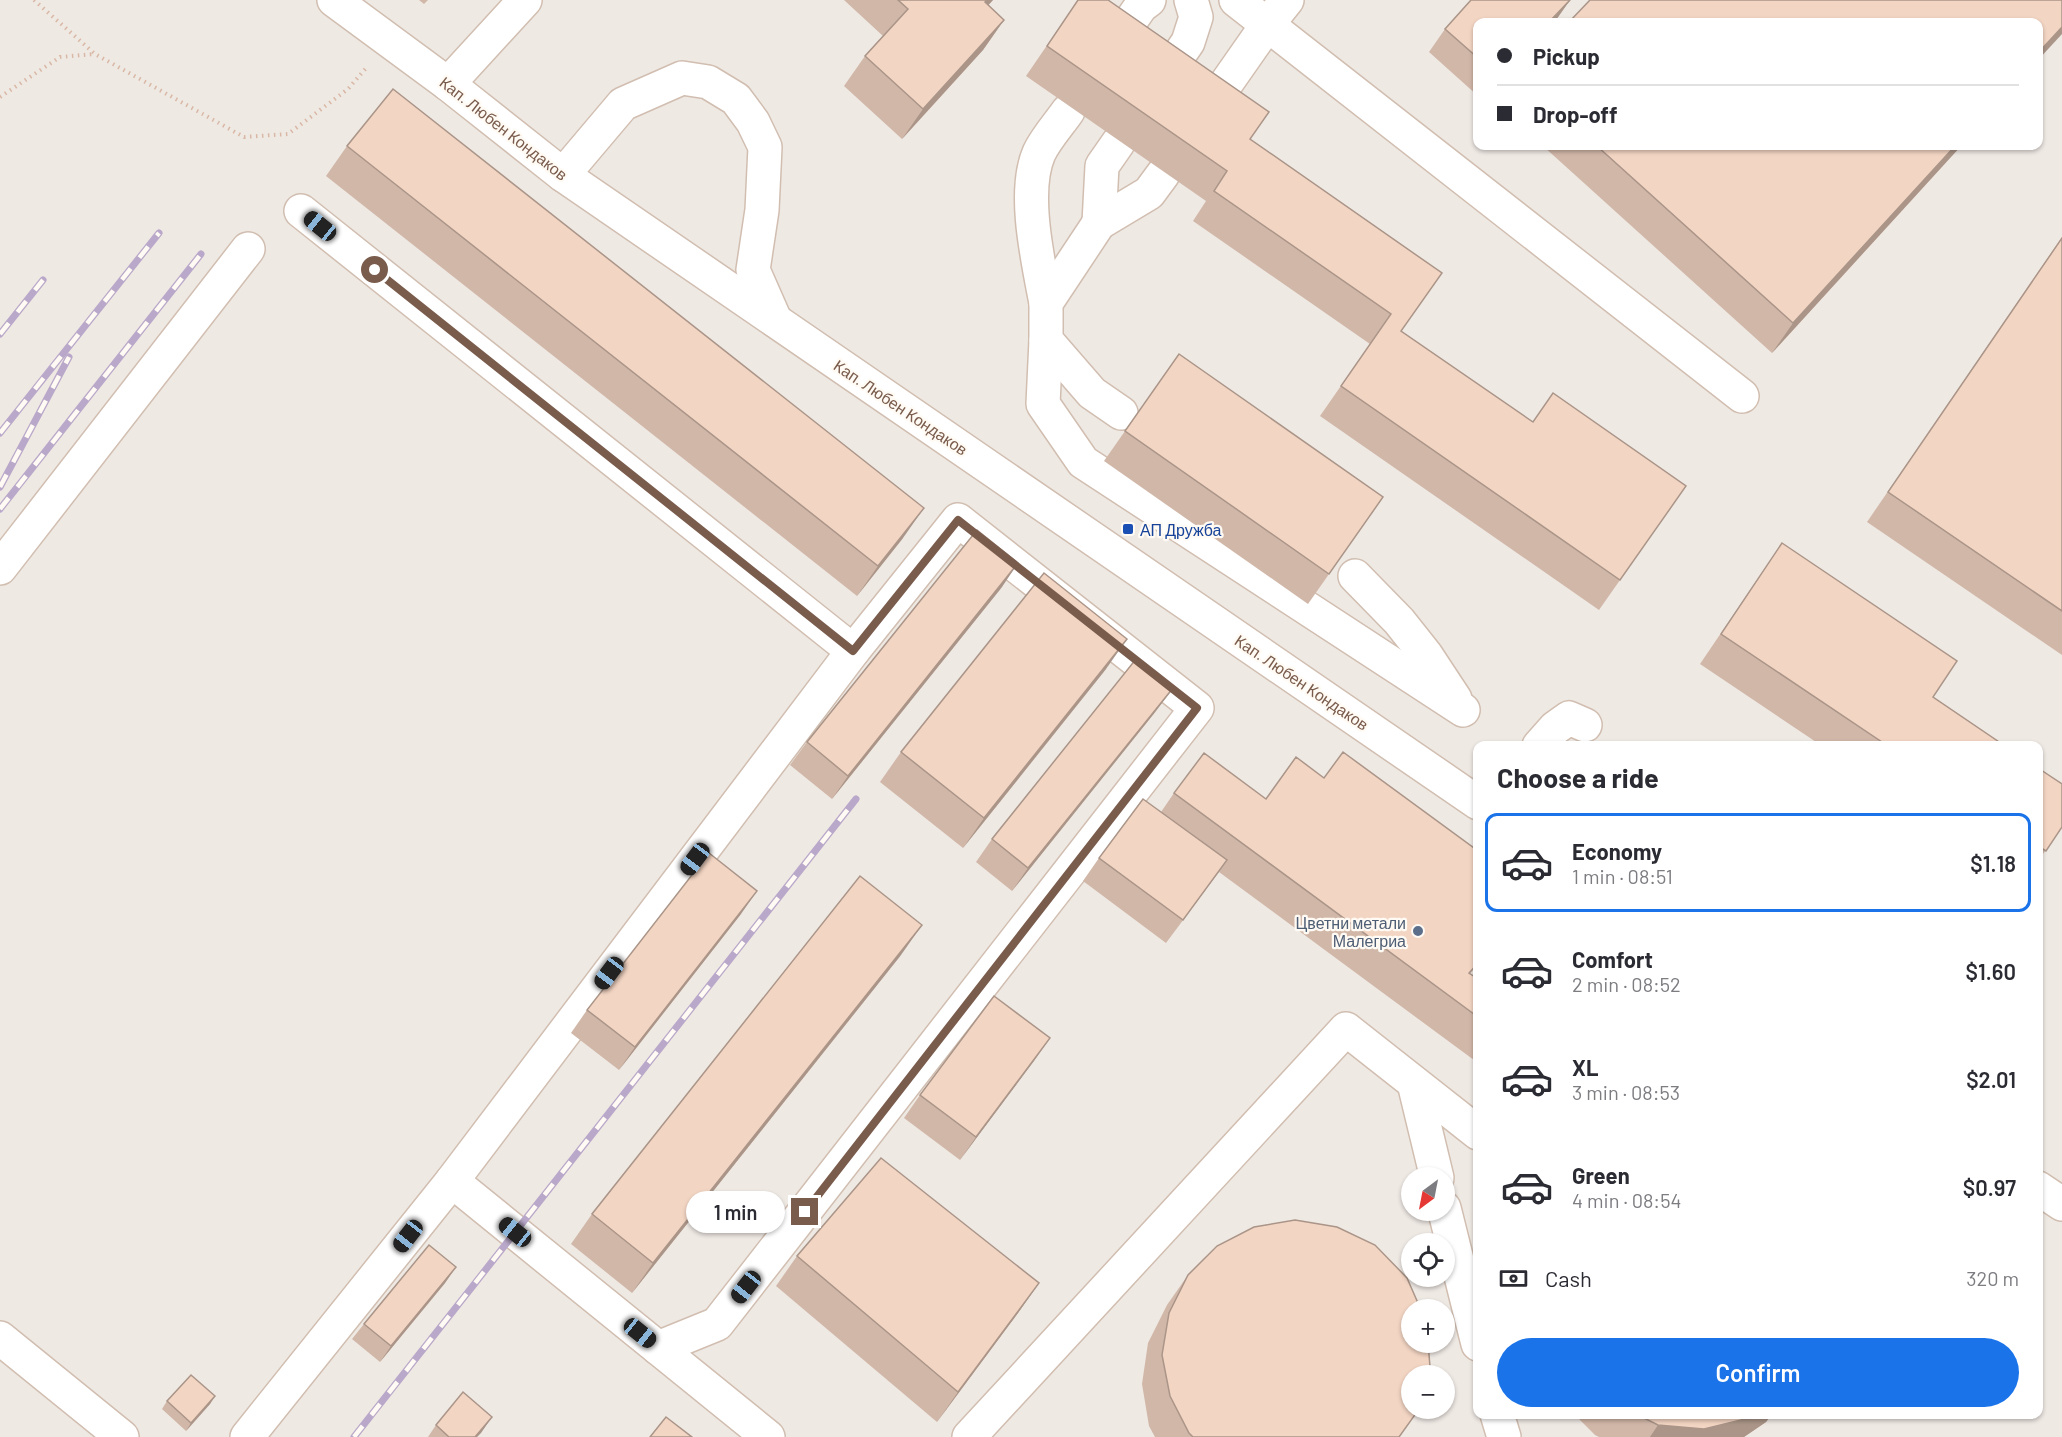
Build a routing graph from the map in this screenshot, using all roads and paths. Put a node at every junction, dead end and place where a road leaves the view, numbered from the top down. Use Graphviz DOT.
graph roads {
  1 [pos="34,0"];
  2 [pos="334,0"];
  3 [pos="525,0"];
  4 [pos="1149,0"];
  5 [pos="1191,0"];
  6 [pos="1236,0"];
  7 [pos="1287,0"];
  8 [pos="1267,25"];
  9 [pos="390,42"];
  10 [pos="1116,42"];
  11 [pos="95,54"];
  12 [pos="1164,77"];
  13 [pos="448,84"];
  14 [pos="0,97"];
  15 [pos="1209,108"];
  16 [pos="1068,111"];
  17 [pos="1118,143"];
  18 [pos="1163,174"];
  19 [pos="563,175"];
  20 [pos="301,211"];
  21 [pos="1099,223"];
  22 [pos="248,249"];
  23 [pos="1046,303"];
  24 [pos="775,320"];
  25 [pos="1046,340"];
  26 [pos="1742,396"];
  27 [pos="1121,414"];
  28 [pos="0,568"];
  29 [pos="1355,576"];
  30 [pos="853,651"];
  31 [pos="1585,725"];
  32 [pos="1543,741"];
  33 [pos="1473,800"];
  34 [pos="1414,1083"];
  35 [pos="1473,1129"];
  36 [pos="1434,1167"];
  37 [pos="452,1181"];
  38 [pos="2043,1191"];
  39 [pos="2062,1204"];
  40 [pos="1447,1221"];
  41 [pos="1473,1324"];
  42 [pos="0,1338"];
  43 [pos="658,1348"];
  44 [pos="1499,1419"];
  45 [pos="122,1437"];
  46 [pos="247,1437"];
  47 [pos="768,1437"];
  48 [pos="969,1437"];
  49 [pos="1504,1437"];
  1 -- 11 [label="path"];
  2 -- 9 [label="street, Кап. Любен Кондаков"];
  3 -- 13 [label="street"];
  4 -- 10 [label="street"];
  5 -- 12 [label="street"];
  6 -- 8 [label="street"];
  7 -- 8 [label="street"];
  8 -- 15 [label="street"];
  8 -- 26 [label="street"];
  9 -- 11 [label="path"];
  9 -- 13 [label="street, Кап. Любен Кондаков"];
  11 -- 14 [label="path"];
  13 -- 19 [label="street, Кап. Любен Кондаков"];
  16 -- 23 [label="street"];
  17 -- 21 [label="street"];
  18 -- 21 [label="street"];
  19 -- 24 [label="street, Кап. Любен Кондаков"];
  19 -- 24 [label="street"];
  20 -- 30 [label="street"];
  21 -- 23 [label="street"];
  22 -- 28 [label="street"];
  23 -- 25 [label="street"];
  24 -- 33 [label="street, Кап. Любен Кондаков"];
  25 -- 27 [label="street"];
  25 -- 29 [label="street"];
  30 -- 37 [label="street"];
  30 -- 43 [label="street"];
  31 -- 32 [label="street"];
  34 -- 35 [label="street"];
  34 -- 36 [label="street"];
  34 -- 48 [label="street"];
  37 -- 43 [label="street"];
  37 -- 46 [label="street"];
  38 -- 39 [label="street"];
  40 -- 41 [label="street"];
  42 -- 45 [label="street"];
  43 -- 47 [label="street"];
  44 -- 49 [label="street"];
}
